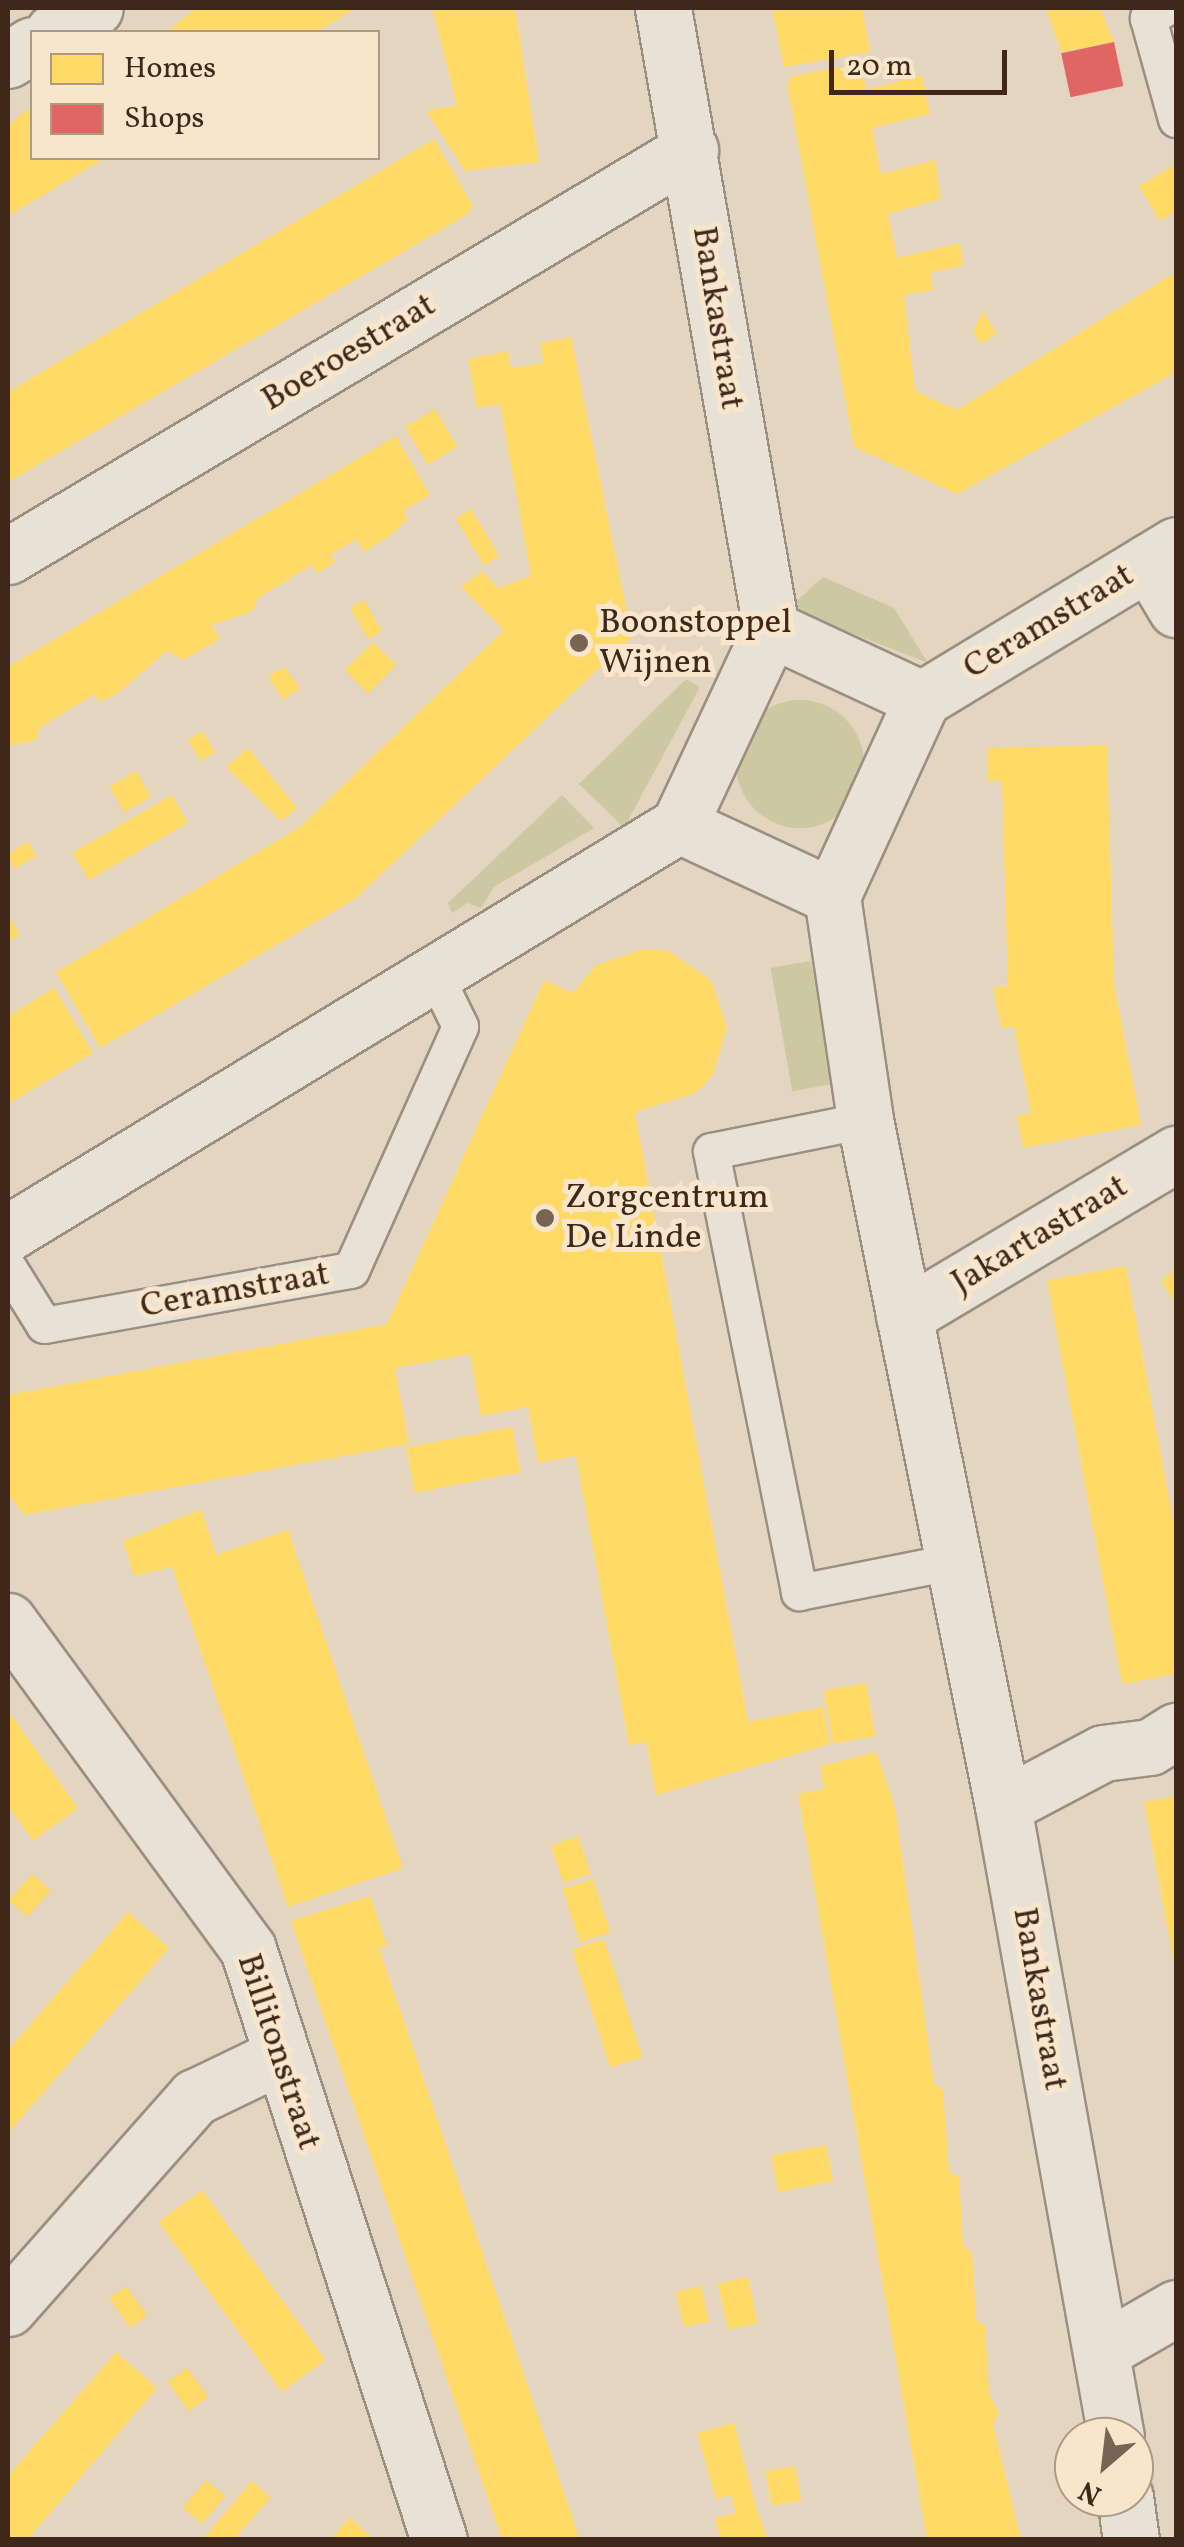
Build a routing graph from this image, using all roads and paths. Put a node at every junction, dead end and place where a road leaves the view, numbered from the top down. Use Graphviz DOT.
graph roads {
  1 [pos="95,8"];
  2 [pos="662,8"];
  3 [pos="1165,8"];
  4 [pos="56,30"];
  5 [pos="30,46"];
  6 [pos="8,60"];
  7 [pos="1176,119"];
  8 [pos="690,150"];
  9 [pos="1162,554"];
  10 [pos="8,556"];
  11 [pos="1176,609"];
  12 [pos="770,628"];
  13 [pos="922,699"];
  14 [pos="679,825"];
  15 [pos="832,896"];
  16 [pos="436,975"];
  17 [pos="866,1120"];
  18 [pos="1176,1154"];
  19 [pos="8,1233"];
  20 [pos="8,1267"];
  21 [pos="904,1316"];
  22 [pos="951,1562"];
  23 [pos="8,1621"];
  24 [pos="1176,1731"];
  25 [pos="1003,1806"];
  26 [pos="278,2057"];
  27 [pos="8,2308"];
  28 [pos="1176,2308"];
  29 [pos="1104,2350"];
  30 [pos="1113,2417"];
  31 [pos="439,2540"];
  1 -- 4 [label="street"];
  2 -- 8 [label="street, Bankastraat"];
  3 -- 7 [label="lane"];
  5 -- 6 [label="street"];
  8 -- 10 [label="street, Boeroestraat"];
  8 -- 12 [label="street, Bankastraat"];
  9 -- 11 [label="street"];
  9 -- 13 [label="street, Ceramstraat"];
  12 -- 13 [label="street"];
  12 -- 14 [label="street"];
  13 -- 15 [label="street"];
  14 -- 15 [label="street"];
  14 -- 16 [label="street"];
  15 -- 17 [label="street, Bankastraat"];
  16 -- 19 [label="street"];
  16 -- 20 [label="lane, Ceramstraat"];
  17 -- 21 [label="street, Bankastraat"];
  17 -- 22 [label="lane"];
  18 -- 21 [label="street, Jakartastraat"];
  21 -- 22 [label="street, Bankastraat"];
  22 -- 25 [label="street, Bankastraat"];
  23 -- 26 [label="street, Billitonstraat"];
  24 -- 25 [label="street"];
  25 -- 29 [label="street, Bankastraat"];
  26 -- 27 [label="street"];
  26 -- 31 [label="street, Billitonstraat"];
  28 -- 29 [label="street"];
  29 -- 30 [label="street, Bankastraat"];
}
